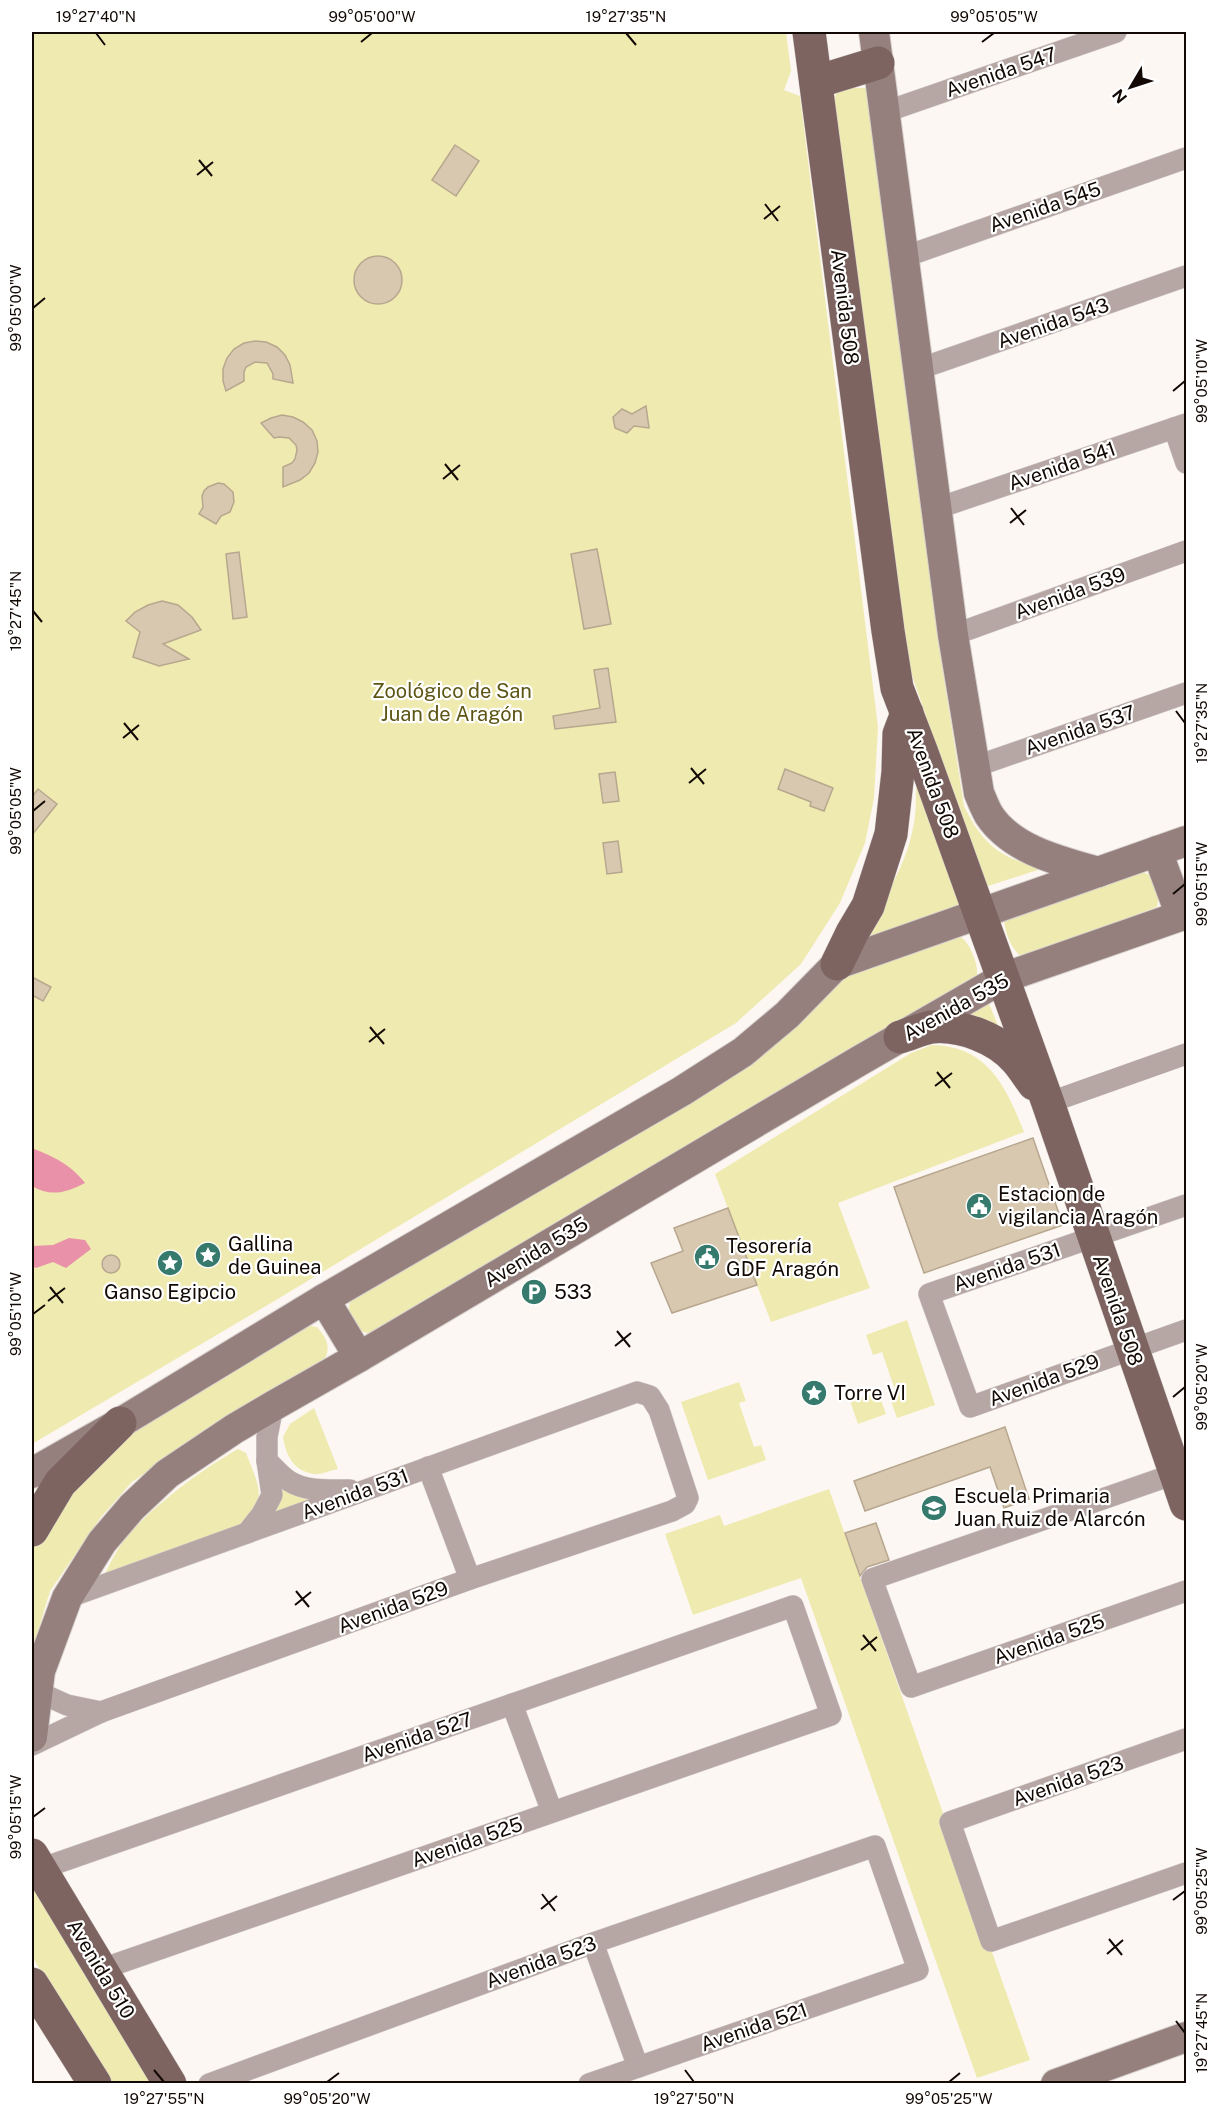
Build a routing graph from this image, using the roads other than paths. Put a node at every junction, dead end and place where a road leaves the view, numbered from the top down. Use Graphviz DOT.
graph roads {
  1 [pos="809,32"];
  2 [pos="1116,32"];
  3 [pos="876,47"];
  4 [pos="816,82"];
  5 [pos="885,112"];
  6 [pos="1186,158"];
  7 [pos="904,257"];
  8 [pos="1186,276"];
  9 [pos="919,369"];
  10 [pos="1180,426"];
  11 [pos="1186,463"];
  12 [pos="938,507"];
  13 [pos="1186,551"];
  14 [pos="953,635"];
  15 [pos="1186,693"];
  16 [pos="907,713"];
  17 [pos="974,767"];
  18 [pos="1186,841"];
  19 [pos="1157,852"];
  20 [pos="1098,872"];
  21 [pos="980,913"];
  22 [pos="1184,915"];
  23 [pos="837,964"];
  24 [pos="1003,978"];
  25 [pos="900,1037"];
  26 [pos="1186,1054"];
  27 [pos="1048,1103"];
  28 [pos="1186,1205"];
  29 [pos="1093,1237"];
  30 [pos="324,1299"];
  31 [pos="1186,1330"];
  32 [pos="1132,1349"];
  33 [pos="359,1357"];
  34 [pos="273,1406"];
  35 [pos="970,1407"];
  36 [pos="120,1423"];
  37 [pos="267,1461"];
  38 [pos="429,1467"];
  39 [pos="1181,1472"];
  40 [pos="32,1473"];
  41 [pos="363,1491"];
  42 [pos="686,1504"];
  43 [pos="1186,1504"];
  44 [pos="32,1530"];
  45 [pos="247,1533"];
  46 [pos="470,1579"];
  47 [pos="1186,1591"];
  48 [pos="68,1598"];
  49 [pos="36,1691"];
  50 [pos="512,1704"];
  51 [pos="101,1712"];
  52 [pos="831,1715"];
  53 [pos="32,1737"];
  54 [pos="1186,1739"];
  55 [pos="32,1745"];
  56 [pos="552,1812"];
  57 [pos="34,1863"];
  58 [pos="1186,1873"];
  59 [pos="593,1943"];
  60 [pos="102,1969"];
  61 [pos="918,1970"];
  62 [pos="32,1984"];
  63 [pos="1186,2037"];
  64 [pos="638,2067"];
  65 [pos="95,2084"];
  66 [pos="170,2084"];
  67 [pos="209,2084"];
  68 [pos="589,2084"];
  69 [pos="1056,2084"];
  1 -- 4 [label="main road, Avenida 508"];
  2 -- 5 [label="street, Avenida 547"];
  3 -- 4 [label="main road"];
  3 -- 5 [label="street, Avenida 508"];
  4 -- 16 [label="main road, Avenida 508"];
  5 -- 7 [label="street, Avenida 508"];
  6 -- 7 [label="street, Avenida 545"];
  7 -- 9 [label="street, Avenida 508"];
  8 -- 9 [label="street, Avenida 543"];
  9 -- 12 [label="street, Avenida 508"];
  10 -- 11 [label="street"];
  10 -- 12 [label="street, Avenida 541"];
  12 -- 14 [label="street, Avenida 508"];
  13 -- 14 [label="street, Avenida 539"];
  14 -- 17 [label="street, Avenida 508"];
  15 -- 17 [label="street, Avenida 537"];
  16 -- 21 [label="main road, Avenida 508"];
  16 -- 23 [label="main road"];
  17 -- 20 [label="street, Avenida 508"];
  18 -- 19 [label="street"];
  19 -- 20 [label="street"];
  19 -- 22 [label="street"];
  20 -- 21 [label="street"];
  21 -- 23 [label="street"];
  21 -- 24 [label="main road, Avenida 508"];
  22 -- 24 [label="street, Avenida 535"];
  23 -- 30 [label="street"];
  24 -- 25 [label="street, Avenida 535"];
  24 -- 27 [label="main road, Avenida 508"];
  25 -- 27 [label="main road"];
  25 -- 33 [label="street, Avenida 535"];
  26 -- 27 [label="street"];
  27 -- 29 [label="main road, Avenida 508"];
  28 -- 29 [label="street, Avenida 531"];
  29 -- 32 [label="main road, Avenida 508"];
  29 -- 35 [label="street, Avenida 531"];
  30 -- 33 [label="street"];
  30 -- 36 [label="street"];
  31 -- 32 [label="street, Avenida 529"];
  32 -- 35 [label="street, Avenida 529"];
  32 -- 39 [label="main road, Avenida 508"];
  33 -- 34 [label="street, Avenida 535"];
  34 -- 37 [label="street"];
  34 -- 48 [label="street, Avenida 535"];
  36 -- 40 [label="street"];
  36 -- 44 [label="main road"];
  37 -- 41 [label="street"];
  37 -- 45 [label="street"];
  38 -- 41 [label="street, Avenida 531"];
  38 -- 42 [label="street, Avenida 531"];
  38 -- 46 [label="street"];
  39 -- 43 [label="main road, Avenida 508"];
  39 -- 47 [label="street, Avenida 525"];
  41 -- 45 [label="street, Avenida 531"];
  42 -- 46 [label="street, Avenida 529"];
  45 -- 48 [label="street, Avenida 531"];
  46 -- 51 [label="street, Avenida 529"];
  48 -- 49 [label="street, Avenida 535"];
  49 -- 51 [label="street"];
  49 -- 53 [label="street, Avenida 535"];
  50 -- 52 [label="street, Avenida 527"];
  50 -- 56 [label="street"];
  50 -- 57 [label="street, Avenida 527"];
  51 -- 55 [label="street, Avenida 529"];
  52 -- 56 [label="street, Avenida 525"];
  54 -- 58 [label="street, Avenida 523"];
  56 -- 60 [label="street, Avenida 525"];
  57 -- 60 [label="main road, Avenida 510"];
  59 -- 61 [label="street, Avenida 523"];
  59 -- 64 [label="street"];
  59 -- 67 [label="street, Avenida 523"];
  60 -- 66 [label="main road, Avenida 510"];
  61 -- 64 [label="street, Avenida 521"];
  62 -- 65 [label="main road"];
  63 -- 69 [label="street"];
  64 -- 68 [label="street, Avenida 521"];
}
